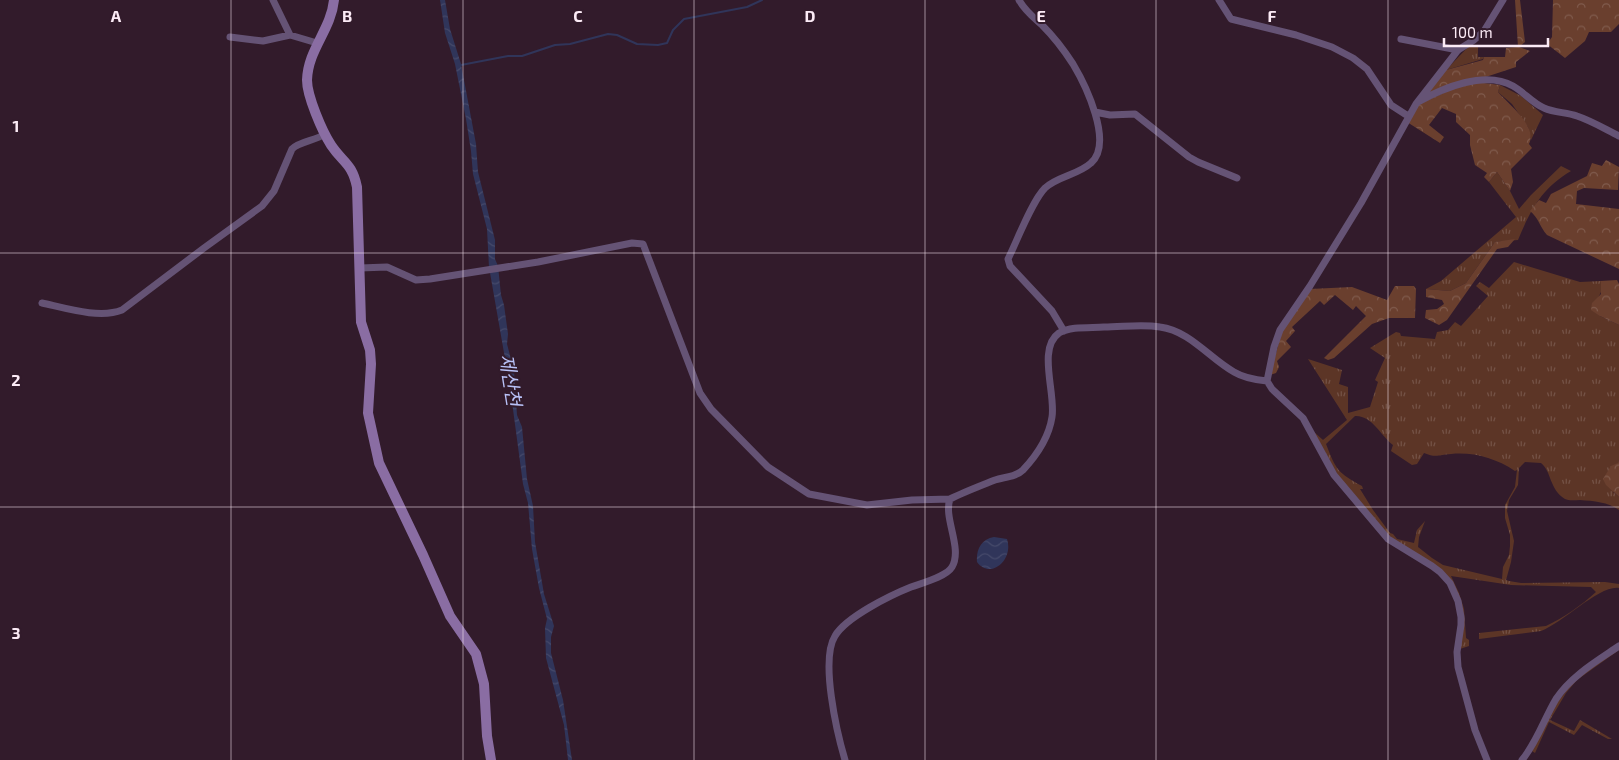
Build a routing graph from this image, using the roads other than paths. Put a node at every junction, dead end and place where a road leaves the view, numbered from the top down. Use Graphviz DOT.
graph roads {
  1 [pos="273,0"];
  2 [pos="334,0"];
  3 [pos="1019,0"];
  4 [pos="1218,0"];
  5 [pos="1503,0"];
  6 [pos="290,35"];
  7 [pos="230,37"];
  8 [pos="1401,39"];
  9 [pos="317,43"];
  10 [pos="1458,50"];
  11 [pos="1416,104"];
  12 [pos="1095,112"];
  13 [pos="1408,116"];
  14 [pos="325,134"];
  15 [pos="1619,136"];
  16 [pos="1237,178"];
  17 [pos="360,268"];
  18 [pos="42,303"];
  19 [pos="1064,331"];
  20 [pos="1267,382"];
  21 [pos="950,499"];
  22 [pos="1619,646"];
  23 [pos="491,760"];
  24 [pos="845,760"];
  25 [pos="1487,760"];
  26 [pos="1522,760"];
  1 -- 6 [label="street"];
  2 -- 9 [label="street"];
  3 -- 12 [label="street"];
  4 -- 13 [label="street"];
  5 -- 10 [label="street"];
  6 -- 7 [label="street"];
  6 -- 9 [label="street"];
  8 -- 10 [label="street"];
  9 -- 14 [label="street"];
  10 -- 11 [label="street"];
  11 -- 13 [label="street"];
  11 -- 15 [label="street"];
  12 -- 16 [label="street"];
  12 -- 19 [label="street"];
  13 -- 20 [label="street"];
  14 -- 17 [label="street"];
  14 -- 18 [label="street"];
  17 -- 21 [label="street"];
  17 -- 23 [label="street"];
  19 -- 20 [label="street"];
  19 -- 21 [label="street"];
  20 -- 25 [label="street"];
  21 -- 24 [label="street"];
  22 -- 26 [label="street"];
}
